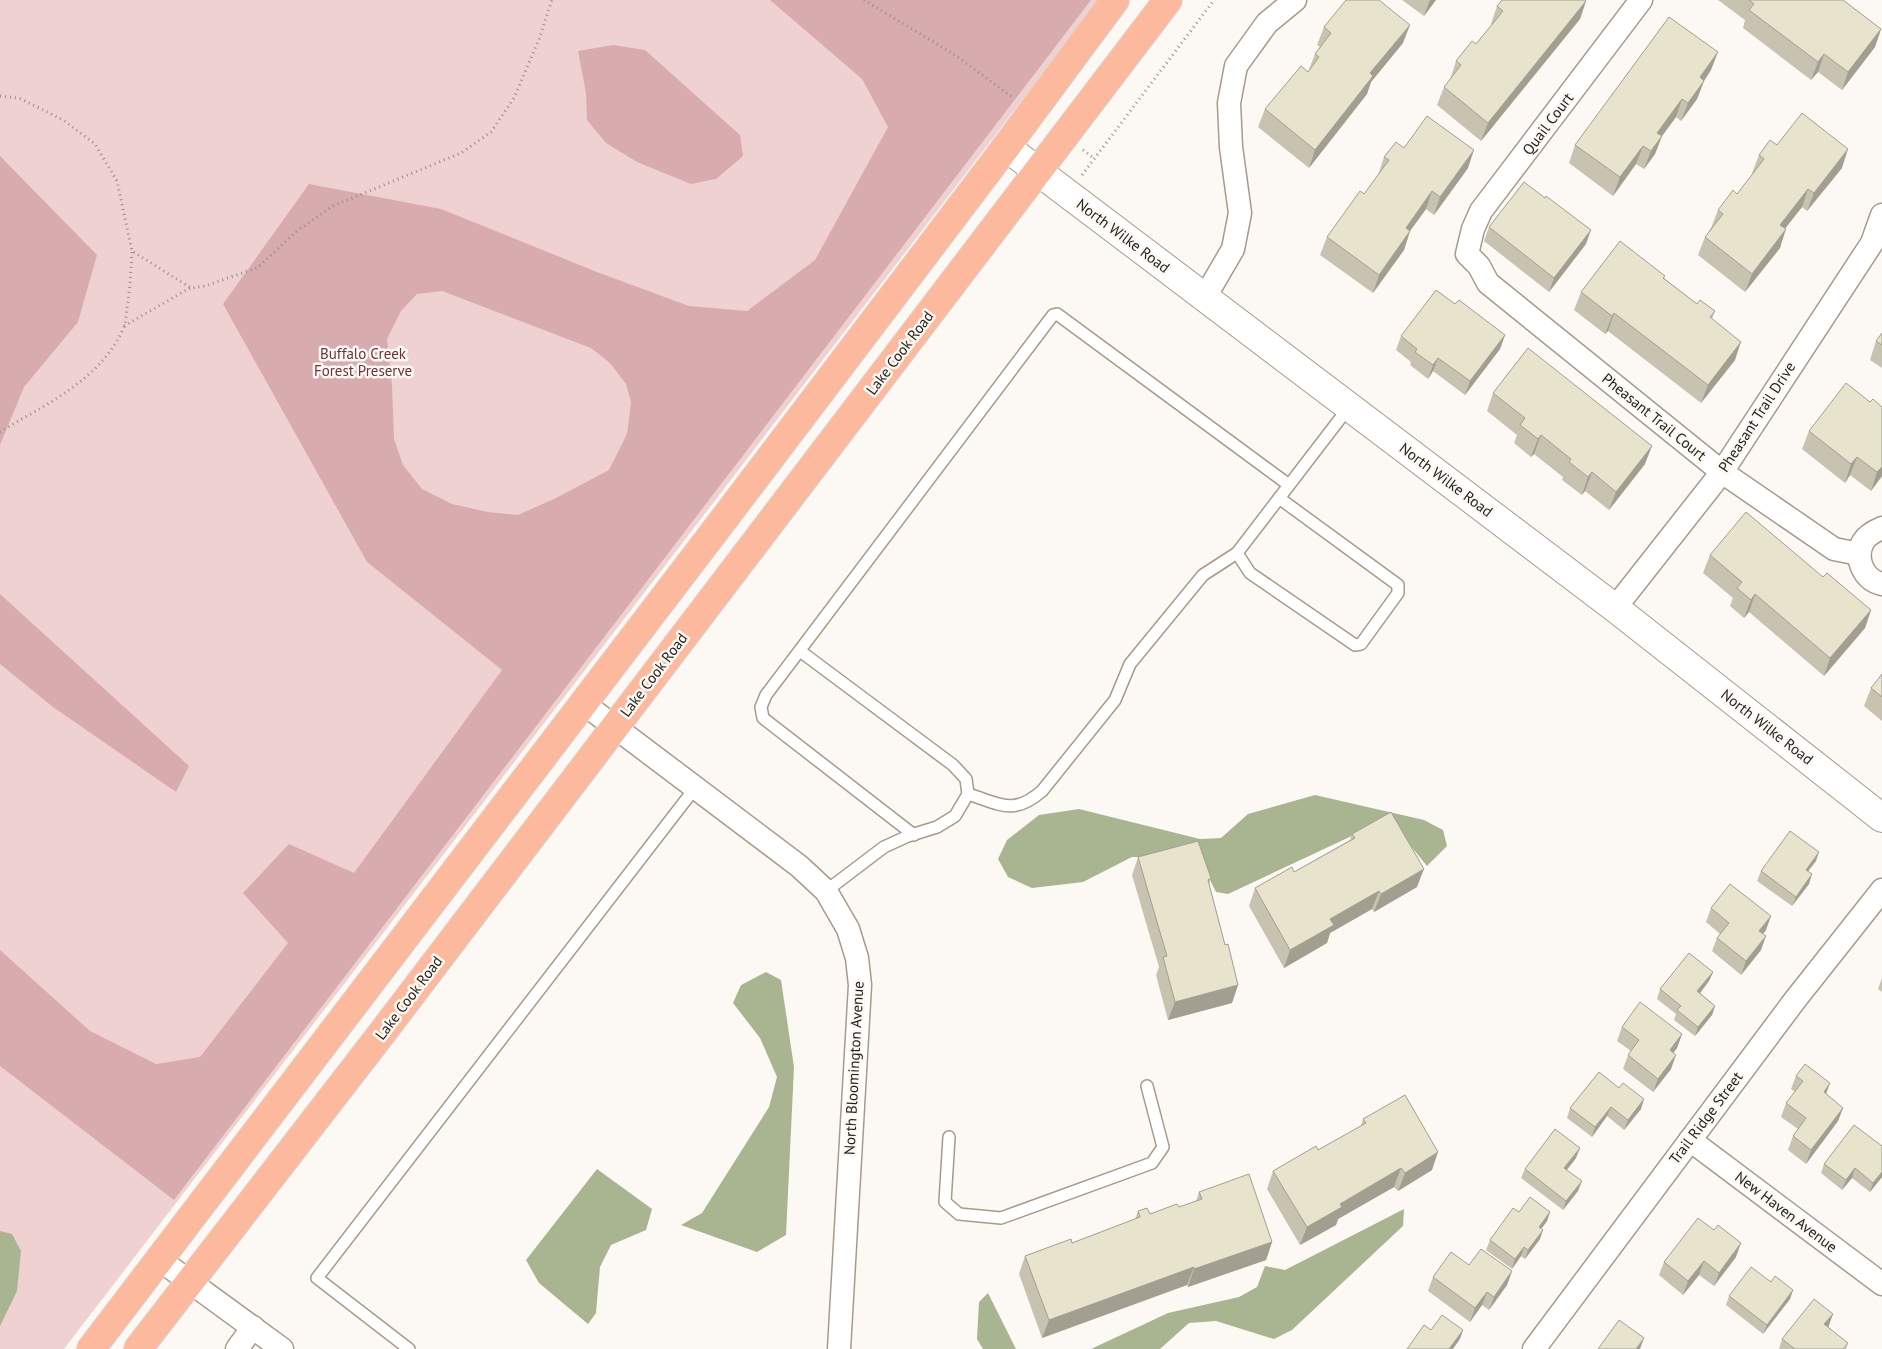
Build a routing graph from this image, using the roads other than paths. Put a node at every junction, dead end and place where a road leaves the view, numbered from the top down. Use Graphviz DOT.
graph roads {
  1 [pos="1115,0"];
  2 [pos="1168,0"];
  3 [pos="1295,0"];
  4 [pos="1641,0"];
  5 [pos="1006,147"];
  6 [pos="1038,172"];
  7 [pos="1882,215"];
  8 [pos="1467,254"];
  9 [pos="1205,297"];
  10 [pos="1349,407"];
  11 [pos="1722,472"];
  12 [pos="1289,485"];
  13 [pos="1279,498"];
  14 [pos="1882,528"];
  15 [pos="1237,553"];
  16 [pos="1859,554"];
  17 [pos="1882,584"];
  18 [pos="1615,608"];
  19 [pos="800,651"];
  20 [pos="583,703"];
  21 [pos="615,727"];
  22 [pos="695,788"];
  23 [pos="968,794"];
  24 [pos="1882,818"];
  25 [pos="914,834"];
  26 [pos="1882,890"];
  27 [pos="826,891"];
  28 [pos="1147,1086"];
  29 [pos="950,1137"];
  30 [pos="1690,1140"];
  31 [pos="160,1260"];
  32 [pos="190,1281"];
  33 [pos="1882,1284"];
  34 [pos="253,1327"];
  35 [pos="91,1349"];
  36 [pos="138,1349"];
  37 [pos="237,1349"];
  38 [pos="282,1349"];
  39 [pos="409,1349"];
  40 [pos="839,1349"];
  41 [pos="1534,1349"];
  1 -- 5 [label="main road"];
  2 -- 6 [label="main road, Lake Cook Road"];
  3 -- 9 [label="street"];
  4 -- 8 [label="street, Quail Court"];
  5 -- 6 [label="street, North Wilke Road"];
  5 -- 20 [label="main road"];
  6 -- 9 [label="street, North Wilke Road"];
  6 -- 21 [label="main road, Lake Cook Road"];
  7 -- 11 [label="street, Pheasant Trail Drive"];
  8 -- 11 [label="street, Pheasant Trail Court"];
  9 -- 10 [label="street, North Wilke Road"];
  10 -- 12 [label="lane"];
  10 -- 18 [label="street, North Wilke Road"];
  11 -- 16 [label="street, Pheasant Trail Court"];
  11 -- 18 [label="street, Pheasant Trail Drive"];
  12 -- 13 [label="lane"];
  12 -- 19 [label="lane"];
  13 -- 15 [label="lane"];
  13 -- 15 [label="lane"];
  14 -- 16 [label="street"];
  15 -- 23 [label="lane"];
  16 -- 17 [label="street"];
  18 -- 24 [label="street, North Wilke Road"];
  19 -- 23 [label="lane"];
  19 -- 25 [label="lane"];
  20 -- 21 [label="street, North Bloomington Avenue"];
  20 -- 31 [label="main road"];
  21 -- 22 [label="street, North Bloomington Avenue"];
  21 -- 32 [label="main road, Lake Cook Road"];
  22 -- 27 [label="street, North Bloomington Avenue"];
  22 -- 39 [label="lane"];
  23 -- 25 [label="lane"];
  25 -- 27 [label="lane"];
  26 -- 30 [label="street, Trail Ridge Street"];
  27 -- 40 [label="street, North Bloomington Avenue"];
  28 -- 29 [label="lane"];
  30 -- 33 [label="street, New Haven Avenue"];
  30 -- 41 [label="street, Trail Ridge Street"];
  31 -- 32 [label="street"];
  31 -- 35 [label="main road"];
  32 -- 34 [label="street"];
  32 -- 36 [label="main road, Lake Cook Road"];
  34 -- 37 [label="street"];
  34 -- 38 [label="street"];
}
